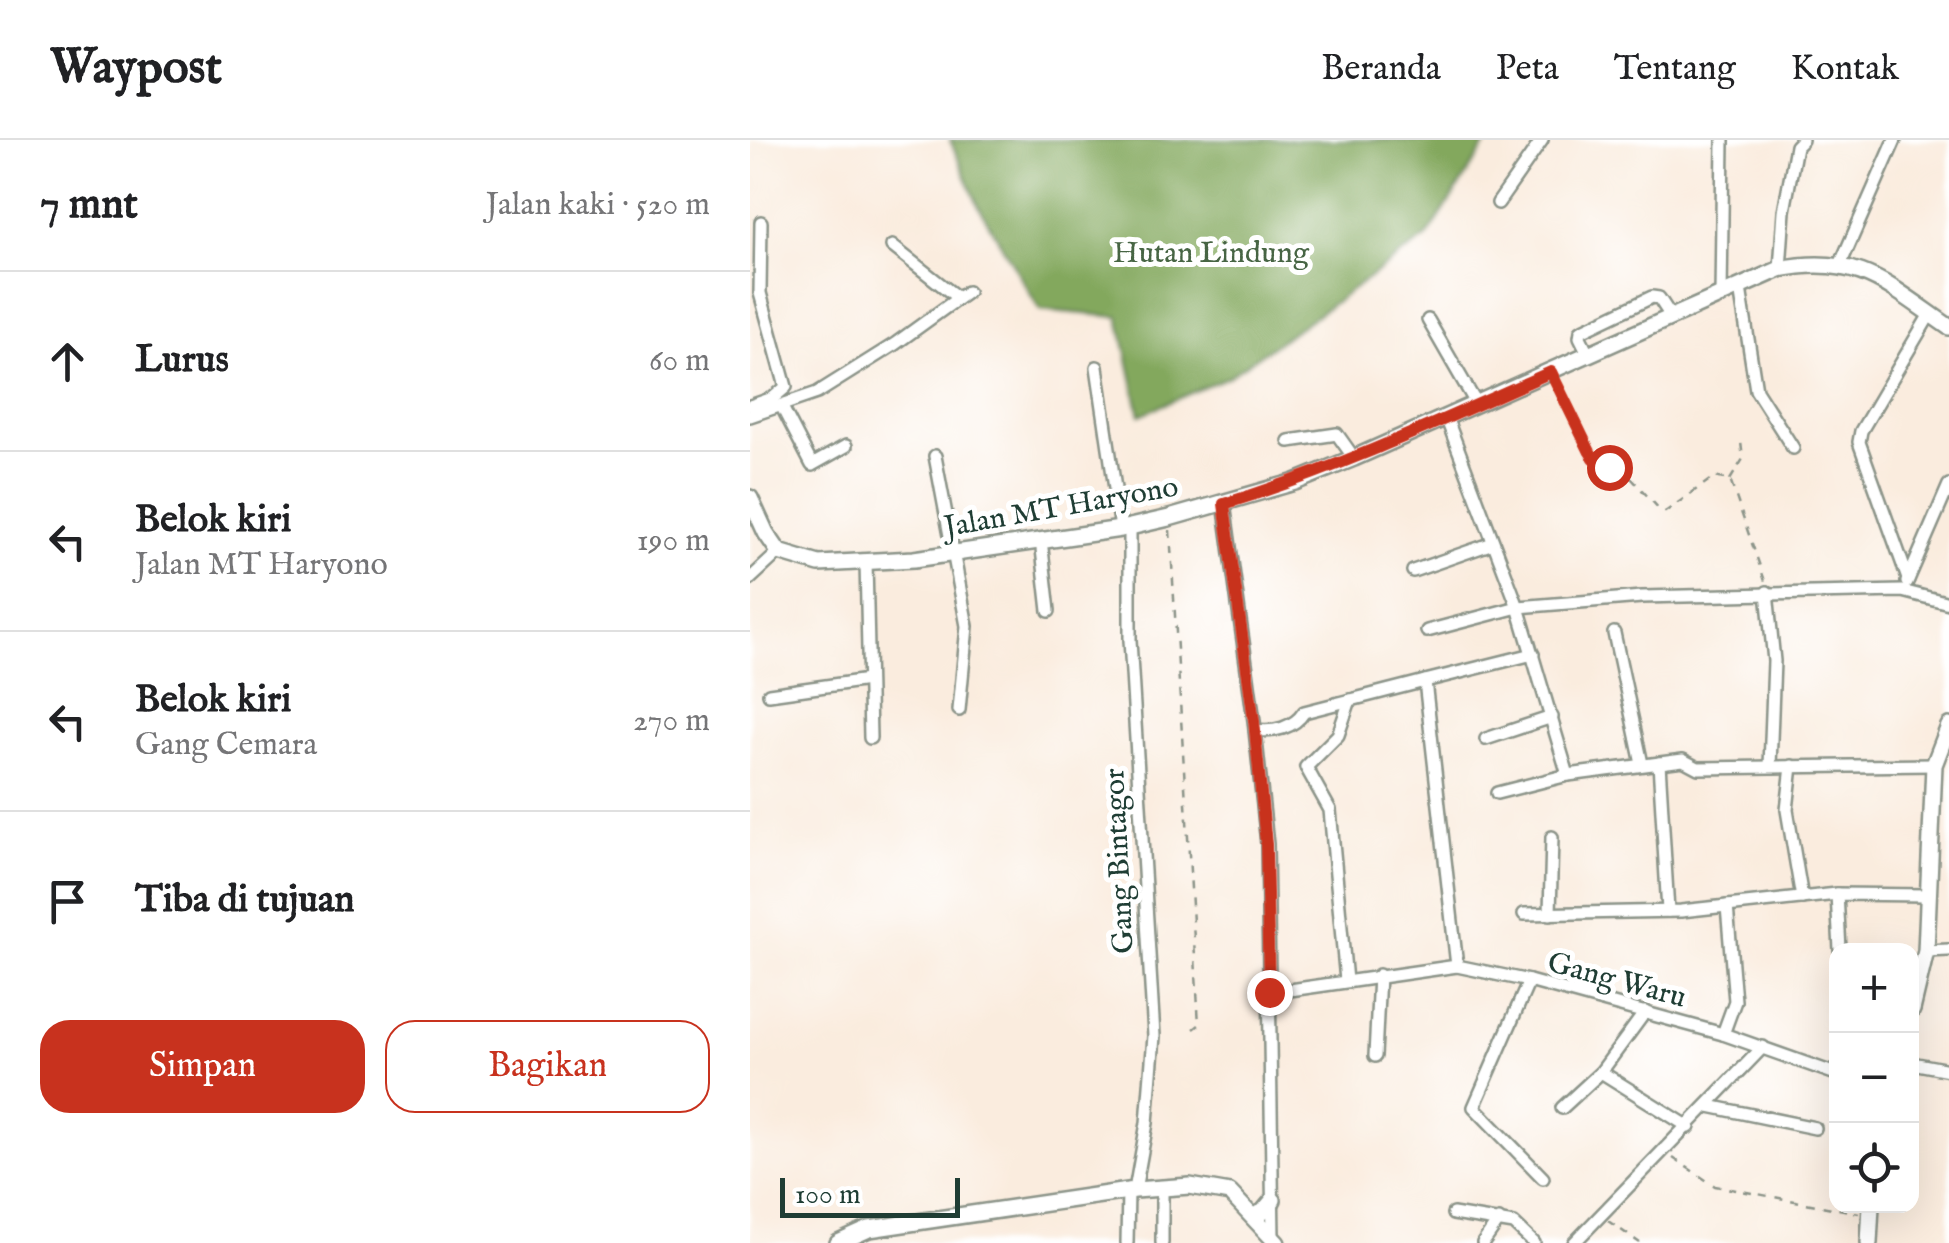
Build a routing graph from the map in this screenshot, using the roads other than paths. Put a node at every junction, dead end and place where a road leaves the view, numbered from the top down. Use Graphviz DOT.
graph roads {
  1 [pos="1542,140"];
  2 [pos="1723,140"];
  3 [pos="1802,140"];
  4 [pos="1894,140"];
  5 [pos="1498,203"];
  6 [pos="762,222"];
  7 [pos="892,246"];
  8 [pos="1840,265"];
  9 [pos="1780,269"];
  10 [pos="1740,288"];
  11 [pos="1720,297"];
  12 [pos="1930,314"];
  13 [pos="1672,318"];
  14 [pos="1428,320"];
  15 [pos="1949,327"];
  16 [pos="1589,355"];
  17 [pos="1097,367"];
  18 [pos="1477,405"];
  19 [pos="750,406"];
  20 [pos="782,407"];
  21 [pos="750,416"];
  22 [pos="1446,417"];
  23 [pos="1289,440"];
  24 [pos="846,446"];
  25 [pos="1793,448"];
  26 [pos="936,456"];
  27 [pos="1354,458"];
  28 [pos="1949,485"];
  29 [pos="750,498"];
  30 [pos="1224,504"];
  31 [pos="1126,528"];
  32 [pos="1041,540"];
  33 [pos="1493,543"];
  34 [pos="779,552"];
  35 [pos="954,553"];
  36 [pos="866,562"];
  37 [pos="1413,571"];
  38 [pos="750,579"];
  39 [pos="1905,585"];
  40 [pos="1766,592"];
  41 [pos="1949,603"];
  42 [pos="1518,607"];
  43 [pos="1049,611"];
  44 [pos="1427,631"];
  45 [pos="1614,633"];
  46 [pos="1533,654"];
  47 [pos="868,680"];
  48 [pos="1425,681"];
  49 [pos="769,694"];
  50 [pos="1350,700"];
  51 [pos="959,710"];
  52 [pos="1552,717"];
  53 [pos="1949,726"];
  54 [pos="1255,730"];
  55 [pos="870,738"];
  56 [pos="1486,740"];
  57 [pos="1659,762"];
  58 [pos="1642,764"];
  59 [pos="1934,765"];
  60 [pos="1770,766"];
  61 [pos="1792,766"];
  62 [pos="1568,775"];
  63 [pos="1497,793"];
  64 [pos="1552,837"];
  65 [pos="1838,894"];
  66 [pos="1927,895"];
  67 [pos="1802,898"];
  68 [pos="1727,906"];
  69 [pos="1668,911"];
  70 [pos="1524,914"];
  71 [pos="1550,914"];
  72 [pos="1840,943"];
  73 [pos="1949,950"];
  74 [pos="1926,951"];
  75 [pos="1919,963"];
  76 [pos="1456,966"];
  77 [pos="1379,975"];
  78 [pos="1346,981"];
  79 [pos="1529,982"];
  80 [pos="1269,992"];
  81 [pos="1645,1012"];
  82 [pos="1723,1034"];
  83 [pos="1763,1048"];
  84 [pos="1375,1056"];
  85 [pos="1919,1064"];
  86 [pos="1949,1070"];
  87 [pos="1601,1072"];
  88 [pos="1829,1072"];
  89 [pos="1709,1106"];
  90 [pos="1562,1108"];
  91 [pos="1689,1127"];
  92 [pos="1816,1128"];
  93 [pos="1542,1178"];
  94 [pos="1162,1188"];
  95 [pos="1131,1191"];
  96 [pos="1274,1200"];
  97 [pos="1871,1213"];
  98 [pos="1453,1214"];
  99 [pos="1254,1216"];
  100 [pos="1499,1220"];
  101 [pos="1275,1240"];
  102 [pos="838,1243"];
  103 [pos="1127,1243"];
  104 [pos="1162,1243"];
  105 [pos="1483,1243"];
  106 [pos="1534,1243"];
  107 [pos="1574,1243"];
  108 [pos="1868,1243"];
  1 -- 5 [label="street"];
  2 -- 11 [label="street"];
  3 -- 9 [label="street"];
  4 -- 8 [label="street"];
  6 -- 19 [label="street"];
  7 -- 20 [label="street"];
  8 -- 9 [label="main road, Jalan MT Haryono"];
  8 -- 12 [label="main road, Jalan MT Haryono"];
  9 -- 10 [label="main road, Jalan MT Haryono"];
  10 -- 11 [label="main road, Jalan MT Haryono"];
  10 -- 25 [label="street"];
  11 -- 13 [label="main road, Jalan MT Haryono"];
  12 -- 15 [label="main road, Jalan MT Haryono"];
  12 -- 39 [label="street"];
  13 -- 16 [label="main road, Jalan MT Haryono"];
  13 -- 16 [label="street"];
  14 -- 18 [label="street"];
  16 -- 18 [label="main road, Jalan MT Haryono"];
  17 -- 31 [label="street, Gang Bintagor"];
  18 -- 22 [label="main road, Jalan MT Haryono"];
  20 -- 21 [label="street"];
  20 -- 24 [label="street"];
  22 -- 27 [label="main road, Jalan MT Haryono"];
  22 -- 33 [label="street"];
  23 -- 27 [label="street"];
  26 -- 35 [label="street"];
  27 -- 30 [label="main road, Jalan MT Haryono"];
  28 -- 39 [label="street"];
  29 -- 34 [label="main road"];
  30 -- 31 [label="main road, Jalan MT Haryono"];
  30 -- 54 [label="street"];
  31 -- 32 [label="main road, Jalan MT Haryono"];
  31 -- 95 [label="street, Gang Bintagor"];
  32 -- 35 [label="main road, Jalan MT Haryono"];
  32 -- 43 [label="street"];
  33 -- 37 [label="street"];
  33 -- 42 [label="street"];
  34 -- 36 [label="main road, Jalan MT Haryono"];
  34 -- 38 [label="street"];
  35 -- 36 [label="main road, Jalan MT Haryono"];
  35 -- 51 [label="street"];
  36 -- 47 [label="street"];
  39 -- 40 [label="street"];
  39 -- 41 [label="street"];
  40 -- 42 [label="street"];
  40 -- 60 [label="street"];
  42 -- 44 [label="street"];
  42 -- 46 [label="street"];
  45 -- 58 [label="street"];
  46 -- 48 [label="street"];
  46 -- 52 [label="street"];
  47 -- 49 [label="street"];
  47 -- 55 [label="street"];
  48 -- 50 [label="street"];
  48 -- 76 [label="street"];
  50 -- 54 [label="street"];
  50 -- 78 [label="street"];
  52 -- 56 [label="street"];
  52 -- 62 [label="street"];
  53 -- 59 [label="main road"];
  54 -- 80 [label="street"];
  57 -- 58 [label="street"];
  57 -- 60 [label="street"];
  57 -- 69 [label="street"];
  58 -- 62 [label="street"];
  59 -- 61 [label="street"];
  59 -- 66 [label="main road"];
  60 -- 61 [label="street"];
  61 -- 67 [label="street"];
  62 -- 63 [label="street"];
  64 -- 71 [label="street"];
  65 -- 66 [label="street"];
  65 -- 67 [label="street"];
  65 -- 72 [label="street"];
  66 -- 74 [label="main road"];
  67 -- 68 [label="street"];
  68 -- 69 [label="street"];
  68 -- 82 [label="street"];
  69 -- 71 [label="street"];
  70 -- 71 [label="street"];
  73 -- 74 [label="street"];
  74 -- 75 [label="main road"];
  76 -- 77 [label="street, Gang Waru"];
  76 -- 79 [label="street, Gang Waru"];
  77 -- 78 [label="street, Gang Waru"];
  77 -- 84 [label="street"];
  78 -- 80 [label="street"];
  79 -- 81 [label="street, Gang Waru"];
  79 -- 93 [label="street"];
  80 -- 96 [label="street"];
  81 -- 82 [label="street, Gang Waru"];
  81 -- 87 [label="street"];
  82 -- 83 [label="street, Gang Waru"];
  83 -- 88 [label="street, Gang Waru"];
  83 -- 89 [label="street"];
  85 -- 86 [label="street"];
  87 -- 90 [label="street"];
  87 -- 91 [label="street"];
  89 -- 91 [label="street"];
  89 -- 92 [label="street"];
  91 -- 107 [label="street"];
  94 -- 95 [label="main road"];
  94 -- 99 [label="main road"];
  94 -- 104 [label="street"];
  95 -- 102 [label="main road"];
  95 -- 103 [label="street, Gang Bintagor"];
  96 -- 99 [label="main road"];
  96 -- 101 [label="street"];
  97 -- 108 [label="main road"];
  98 -- 100 [label="street"];
  99 -- 101 [label="main road"];
  100 -- 105 [label="street"];
  100 -- 106 [label="street"];
}
